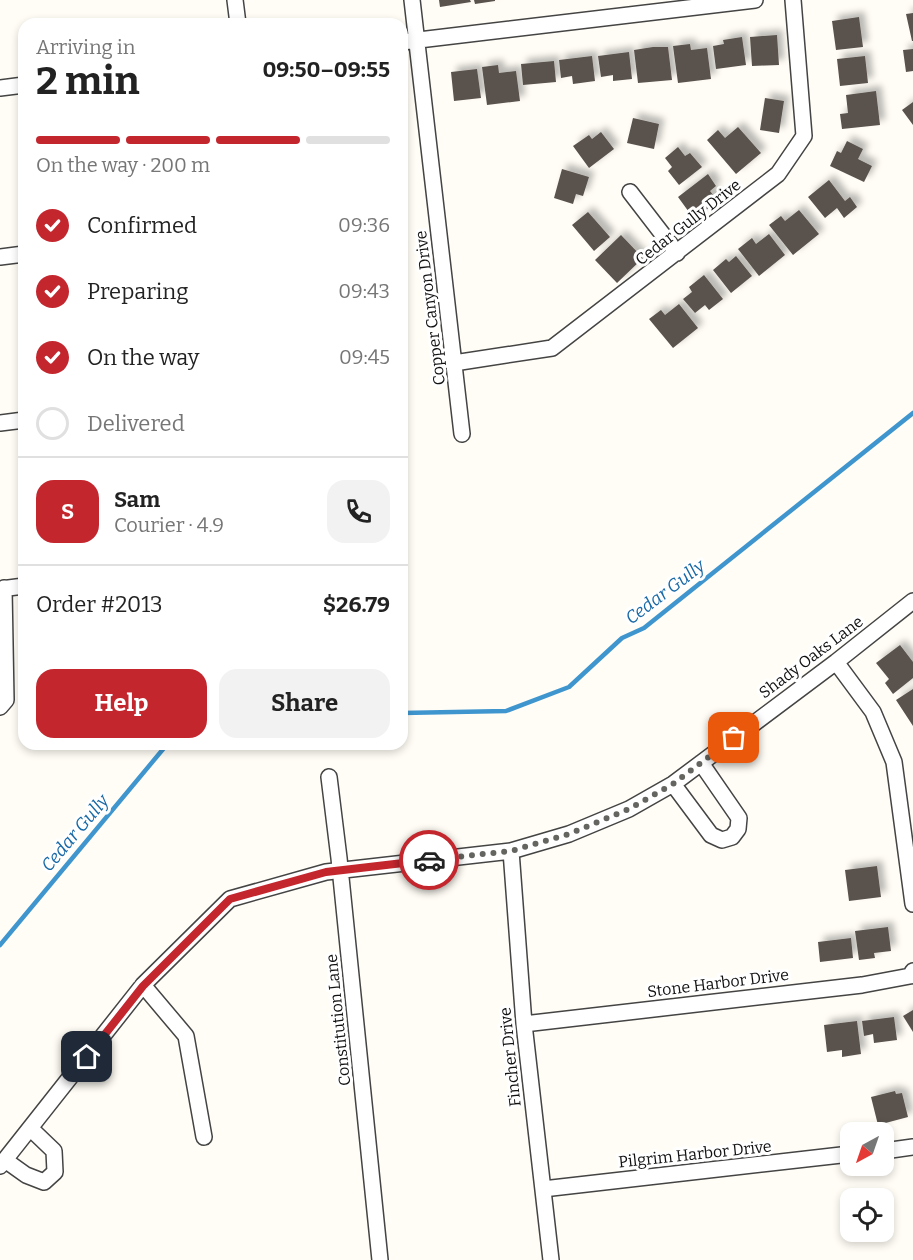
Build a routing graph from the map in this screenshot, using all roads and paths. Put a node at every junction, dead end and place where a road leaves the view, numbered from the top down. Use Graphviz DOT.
graph roads {
  1 [pos="236,0"];
  2 [pos="412,0"];
  3 [pos="755,0"];
  4 [pos="793,0"];
  5 [pos="238,18"];
  6 [pos="409,41"];
  7 [pos="18,86"];
  8 [pos="0,88"];
  9 [pos="630,192"];
  10 [pos="677,253"];
  11 [pos="18,255"];
  12 [pos="0,257"];
  13 [pos="454,363"];
  14 [pos="18,421"];
  15 [pos="0,423"];
  16 [pos="462,434"];
  17 [pos="18,587"];
  18 [pos="2,588"];
  19 [pos="913,601"];
  20 [pos="836,662"];
  21 [pos="0,708"];
  22 [pos="701,763"];
  23 [pos="328,777"];
  24 [pos="673,784"];
  25 [pos="511,851"];
  26 [pos="340,870"];
  27 [pos="913,904"];
  28 [pos="913,970"];
  29 [pos="143,986"];
  30 [pos="524,1024"];
  31 [pos="30,1128"];
  32 [pos="204,1137"];
  33 [pos="913,1148"];
  34 [pos="894,1150"];
  35 [pos="840,1155"];
  36 [pos="2,1163"];
  37 [pos="543,1189"];
  38 [pos="380,1260"];
  39 [pos="551,1260"];
  1 -- 5 [label="street"];
  2 -- 6 [label="street, Copper Canyon Drive"];
  3 -- 6 [label="street"];
  4 -- 10 [label="street, Cedar Gully Drive"];
  6 -- 13 [label="street, Copper Canyon Drive"];
  7 -- 8 [label="street"];
  9 -- 10 [label="street"];
  10 -- 13 [label="street, Cedar Gully Drive"];
  11 -- 12 [label="street"];
  13 -- 16 [label="street, Copper Canyon Drive"];
  14 -- 15 [label="street"];
  17 -- 18 [label="street"];
  18 -- 21 [label="street"];
  19 -- 20 [label="street, Shady Oaks Lane"];
  20 -- 22 [label="street, Shady Oaks Lane"];
  20 -- 27 [label="street"];
  22 -- 24 [label="street, Shady Oaks Lane"];
  22 -- 24 [label="street"];
  23 -- 26 [label="street, Constitution Lane"];
  24 -- 25 [label="street, Shady Oaks Lane"];
  25 -- 26 [label="street, Shady Oaks Lane"];
  25 -- 30 [label="street, Fincher Drive"];
  26 -- 29 [label="street, Shady Oaks Lane"];
  26 -- 38 [label="street, Constitution Lane"];
  28 -- 30 [label="street, Stone Harbor Drive"];
  29 -- 31 [label="street, Shady Oaks Lane"];
  29 -- 32 [label="street"];
  30 -- 37 [label="street, Fincher Drive"];
  31 -- 36 [label="street, Shady Oaks Lane"];
  31 -- 36 [label="street"];
  33 -- 34 [label="street"];
  35 -- 37 [label="street, Pilgrim Harbor Drive"];
  37 -- 39 [label="street, Fincher Drive"];
}
